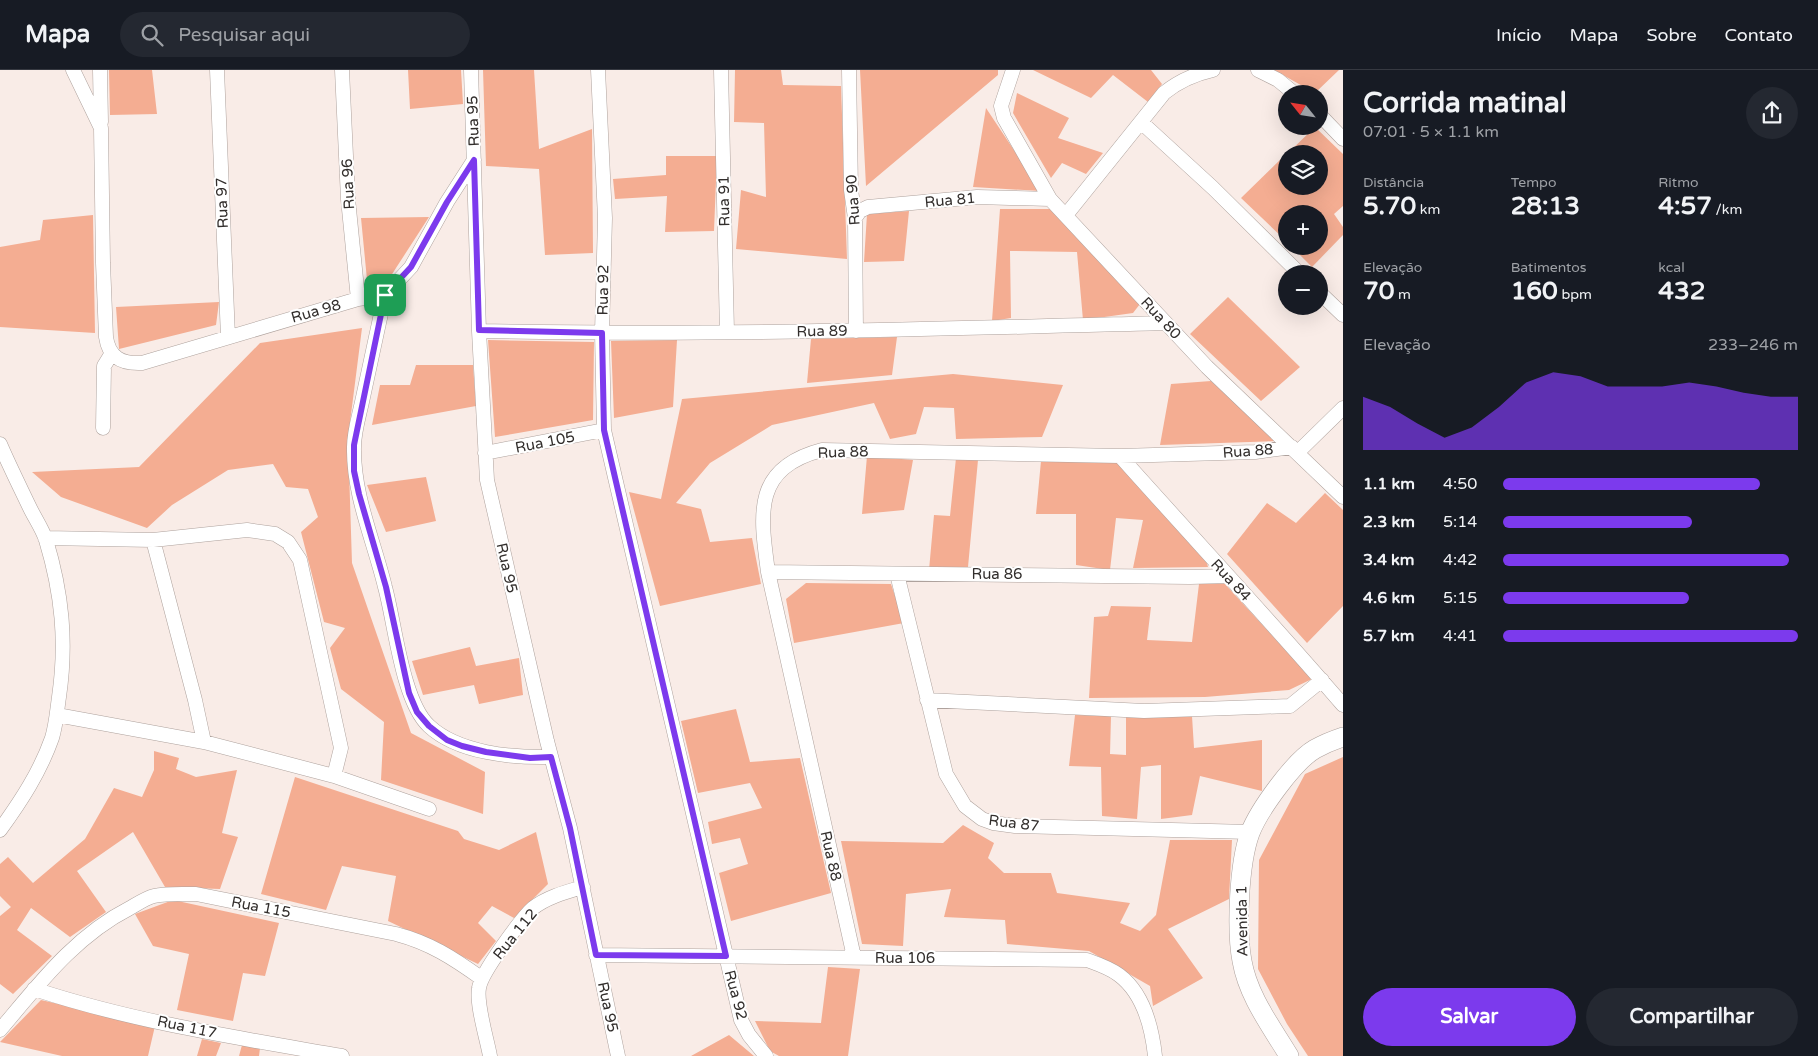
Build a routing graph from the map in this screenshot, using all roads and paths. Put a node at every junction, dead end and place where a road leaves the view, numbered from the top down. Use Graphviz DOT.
graph roads {
  1 [pos="73,70"];
  2 [pos="100,70"];
  3 [pos="217,70"];
  4 [pos="342,70"];
  5 [pos="471,70"];
  6 [pos="598,70"];
  7 [pos="721,70"];
  8 [pos="849,70"];
  9 [pos="1013,70"];
  10 [pos="1213,70"];
  11 [pos="1258,70"];
  12 [pos="1284,85"];
  13 [pos="1141,122"];
  14 [pos="1328,123"];
  15 [pos="101,128"];
  16 [pos="1343,139"];
  17 [pos="474,160"];
  18 [pos="1050,199"];
  19 [pos="1066,215"];
  20 [pos="855,218"];
  21 [pos="1291,265"];
  22 [pos="385,295"];
  23 [pos="358,299"];
  24 [pos="1328,301"];
  25 [pos="1343,315"];
  26 [pos="1166,323"];
  27 [pos="479,330"];
  28 [pos="856,331"];
  29 [pos="727,332"];
  30 [pos="602,333"];
  31 [pos="228,337"];
  32 [pos="112,353"];
  33 [pos="1343,408"];
  34 [pos="103,428"];
  35 [pos="604,430"];
  36 [pos="0,444"];
  37 [pos="1295,450"];
  38 [pos="485,453"];
  39 [pos="1120,456"];
  40 [pos="1343,497"];
  41 [pos="45,538"];
  42 [pos="153,540"];
  43 [pos="768,572"];
  44 [pos="897,574"];
  45 [pos="1227,576"];
  46 [pos="1322,680"];
  47 [pos="927,700"];
  48 [pos="1343,705"];
  49 [pos="57,715"];
  50 [pos="1343,737"];
  51 [pos="204,742"];
  52 [pos="551,757"];
  53 [pos="334,776"];
  54 [pos="429,809"];
  55 [pos="0,830"];
  56 [pos="1250,832"];
  57 [pos="583,886"];
  58 [pos="596,955"];
  59 [pos="726,956"];
  60 [pos="854,957"];
  61 [pos="482,978"];
  62 [pos="34,989"];
  63 [pos="0,1030"];
  64 [pos="342,1056"];
  65 [pos="490,1056"];
  66 [pos="618,1056"];
  67 [pos="766,1056"];
  68 [pos="1156,1056"];
  69 [pos="1289,1056"];
  1 -- 15 [label="street"];
  2 -- 15 [label="street"];
  3 -- 31 [label="street, Rua 97"];
  4 -- 23 [label="street, Rua 96"];
  5 -- 17 [label="street, Rua 95"];
  6 -- 30 [label="street, Rua 92"];
  7 -- 29 [label="street, Rua 91"];
  8 -- 20 [label="street, Rua 90"];
  9 -- 18 [label="street, Rua 80"];
  10 -- 13 [label="street"];
  11 -- 12 [label="street"];
  13 -- 19 [label="street"];
  13 -- 21 [label="street"];
  14 -- 16 [label="street"];
  15 -- 32 [label="street"];
  17 -- 22 [label="street"];
  17 -- 27 [label="street, Rua 95"];
  18 -- 19 [label="street, Rua 80"];
  18 -- 20 [label="street, Rua 81"];
  19 -- 26 [label="street, Rua 80"];
  20 -- 28 [label="street, Rua 90"];
  22 -- 23 [label="street, Rua 98"];
  22 -- 52 [label="street"];
  23 -- 31 [label="street, Rua 98"];
  24 -- 25 [label="street"];
  26 -- 28 [label="street, Rua 89"];
  26 -- 37 [label="street, Rua 80"];
  27 -- 30 [label="street, Rua 89"];
  27 -- 38 [label="street, Rua 95"];
  28 -- 29 [label="street, Rua 89"];
  29 -- 30 [label="street, Rua 89"];
  30 -- 35 [label="street, Rua 92"];
  31 -- 32 [label="street, Rua 98"];
  32 -- 34 [label="street"];
  33 -- 37 [label="street"];
  35 -- 38 [label="street, Rua 105"];
  35 -- 59 [label="street, Rua 92"];
  36 -- 41 [label="street"];
  37 -- 39 [label="street, Rua 88"];
  37 -- 40 [label="street, Rua 80"];
  38 -- 52 [label="street, Rua 95"];
  39 -- 43 [label="street, Rua 88"];
  39 -- 45 [label="street, Rua 84"];
  41 -- 42 [label="street"];
  41 -- 49 [label="street"];
  42 -- 51 [label="street"];
  42 -- 53 [label="street"];
  43 -- 44 [label="street, Rua 86"];
  43 -- 60 [label="street, Rua 88"];
  44 -- 45 [label="street, Rua 86"];
  44 -- 47 [label="street, Rua 87"];
  45 -- 46 [label="street, Rua 84"];
  46 -- 47 [label="street"];
  46 -- 48 [label="street, Rua 84"];
  47 -- 56 [label="street, Rua 87"];
  49 -- 51 [label="street"];
  49 -- 55 [label="street"];
  50 -- 56 [label="main road, Avenida 1"];
  51 -- 53 [label="street"];
  52 -- 57 [label="street, Rua 95"];
  53 -- 54 [label="street"];
  56 -- 69 [label="main road, Avenida 1"];
  57 -- 58 [label="street, Rua 95"];
  57 -- 61 [label="street, Rua 112"];
  58 -- 59 [label="street, Rua 106"];
  58 -- 66 [label="street, Rua 95"];
  59 -- 60 [label="street, Rua 106"];
  59 -- 67 [label="street, Rua 92"];
  60 -- 68 [label="street, Rua 106"];
  61 -- 62 [label="street, Rua 115"];
  61 -- 65 [label="street"];
  62 -- 63 [label="street, Rua 115"];
  62 -- 64 [label="street, Rua 117"];
}
